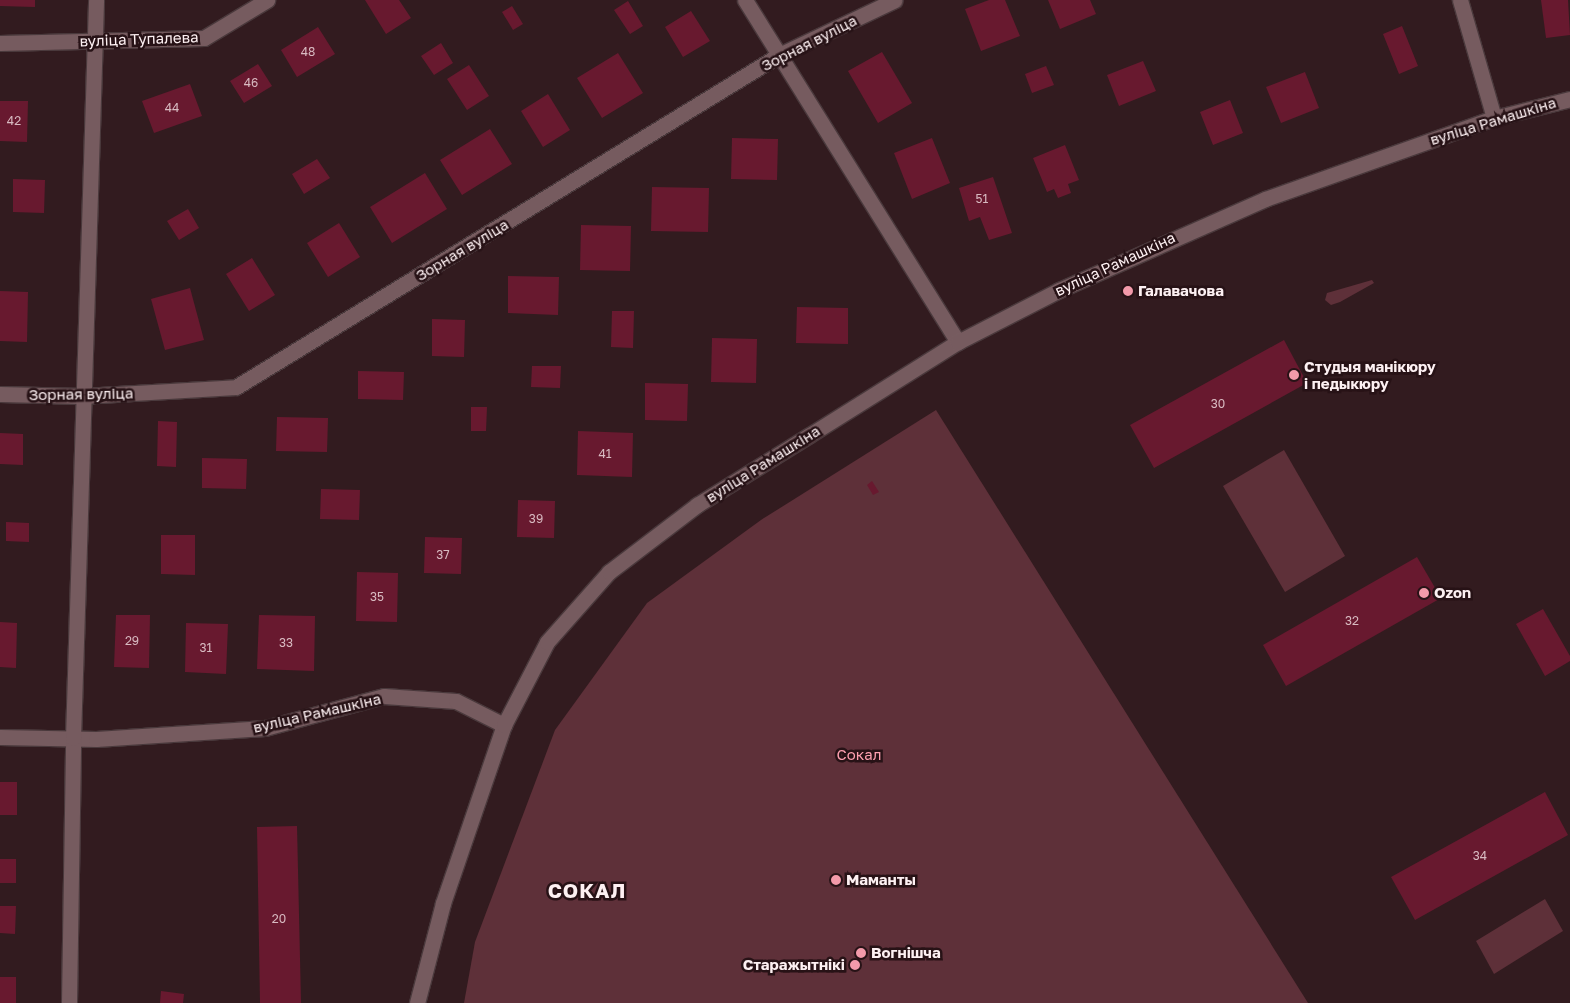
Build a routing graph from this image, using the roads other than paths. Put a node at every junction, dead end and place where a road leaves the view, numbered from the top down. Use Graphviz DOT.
graph roads {
  1 [pos="96,0"];
  2 [pos="267,0"];
  3 [pos="745,0"];
  4 [pos="895,0"];
  5 [pos="1460,0"];
  6 [pos="96,42"];
  7 [pos="0,43"];
  8 [pos="779,55"];
  9 [pos="1570,99"];
  10 [pos="1494,118"];
  11 [pos="958,342"];
  12 [pos="0,394"];
  13 [pos="82,396"];
  14 [pos="504,725"];
  15 [pos="0,736"];
  16 [pos="72,738"];
  17 [pos="69,1003"];
  18 [pos="417,1003"];
  1 -- 6 [label="street"];
  2 -- 6 [label="street, вуліца Тупалева"];
  3 -- 8 [label="street"];
  4 -- 8 [label="street, Зорная вуліца"];
  5 -- 10 [label="street"];
  6 -- 7 [label="street, вуліца Тупалева"];
  6 -- 13 [label="street"];
  8 -- 11 [label="street"];
  8 -- 13 [label="street, Зорная вуліца"];
  9 -- 10 [label="street, вуліца Рамашкіна"];
  10 -- 11 [label="street, вуліца Рамашкіна"];
  11 -- 14 [label="street, вуліца Рамашкіна"];
  12 -- 13 [label="street, Зорная вуліца"];
  13 -- 16 [label="street"];
  14 -- 16 [label="street, вуліца Рамашкіна"];
  14 -- 18 [label="street"];
  15 -- 16 [label="street, вуліца Рамашкіна"];
  16 -- 17 [label="street"];
}
